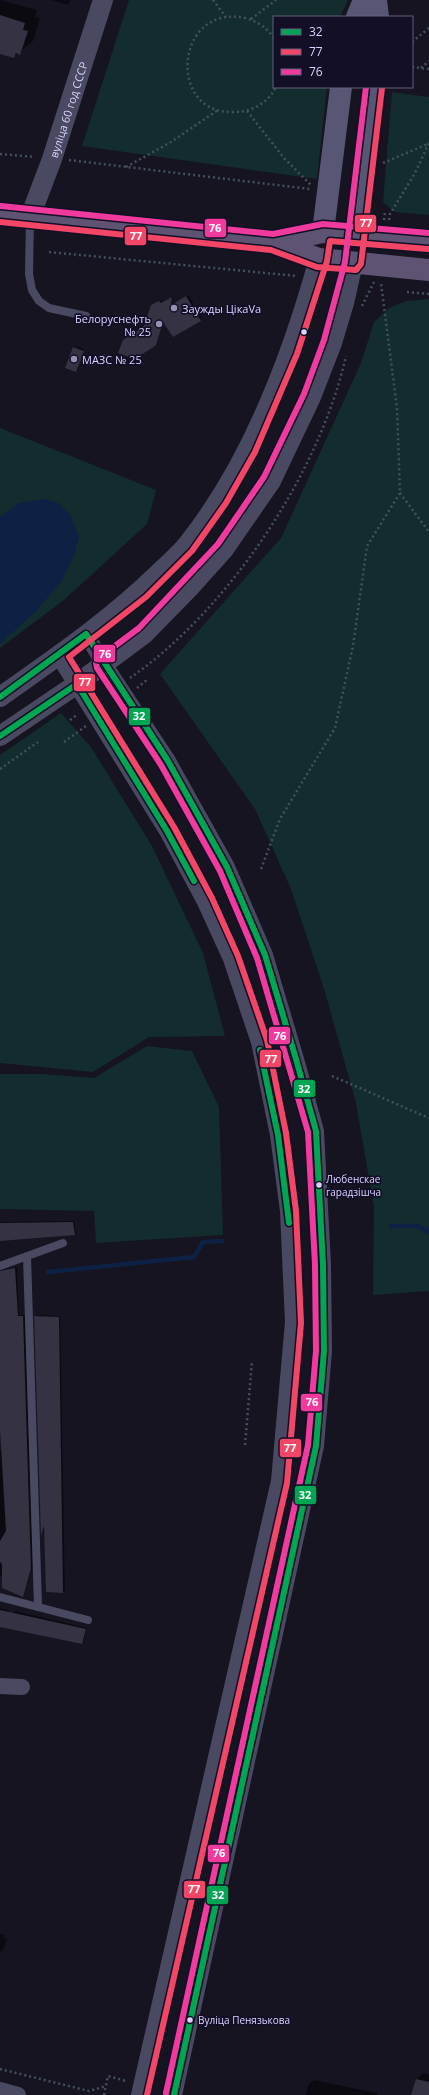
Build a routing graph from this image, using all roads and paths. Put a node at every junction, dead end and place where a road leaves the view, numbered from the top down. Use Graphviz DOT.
graph roads {
  1 [pos="103,0"];
  2 [pos="214,0"];
  3 [pos="276,0"];
  4 [pos="364,0"];
  5 [pos="376,0"];
  6 [pos="357,16"];
  7 [pos="378,16"];
  8 [pos="226,17"];
  9 [pos="251,19"];
  10 [pos="429,28"];
  11 [pos="273,37"];
  12 [pos="413,41"];
  13 [pos="429,61"];
  14 [pos="413,67"];
  15 [pos="420,68"];
  16 [pos="429,69"];
  17 [pos="275,88"];
  18 [pos="341,88"];
  19 [pos="374,88"];
  20 [pos="218,110"];
  21 [pos="247,111"];
  22 [pos="429,143"];
  23 [pos="0,154"];
  24 [pos="36,157"];
  25 [pos="66,160"];
  26 [pos="382,164"];
  27 [pos="125,167"];
  28 [pos="385,212"];
  29 [pos="0,214"];
  30 [pos="390,214"];
  31 [pos="30,217"];
  32 [pos="383,222"];
  33 [pos="323,232"];
  34 [pos="356,234"];
  35 [pos="429,241"];
  36 [pos="273,242"];
  37 [pos="49,252"];
  38 [pos="319,259"];
  39 [pos="353,263"];
  40 [pos="429,270"];
  41 [pos="304,276"];
  42 [pos="374,283"];
  43 [pos="381,284"];
  44 [pos="407,292"];
  45 [pos="429,294"];
  46 [pos="361,307"];
  47 [pos="86,316"];
  48 [pos="400,493"];
  49 [pos="429,532"];
  50 [pos="86,634"];
  51 [pos="58,655"];
  52 [pos="104,664"];
  53 [pos="142,670"];
  54 [pos="148,679"];
  55 [pos="127,680"];
  56 [pos="78,684"];
  57 [pos="134,690"];
  58 [pos="0,697"];
  59 [pos="87,725"];
  60 [pos="0,736"];
  61 [pos="38,742"];
  62 [pos="64,742"];
  63 [pos="0,769"];
  64 [pos="261,869"];
  65 [pos="332,1076"];
  66 [pos="429,1118"];
  67 [pos="63,1243"];
  68 [pos="27,1256"];
  69 [pos="0,1266"];
  70 [pos="252,1361"];
  71 [pos="245,1445"];
  72 [pos="0,1597"];
  73 [pos="38,1607"];
  74 [pos="88,1620"];
  75 [pos="0,1686"];
  76 [pos="22,1687"];
  77 [pos="0,2068"];
  78 [pos="126,2081"];
  79 [pos="106,2086"];
  80 [pos="0,2090"];
  81 [pos="18,2095"];
  82 [pos="104,2095"];
  83 [pos="139,2095"];
  84 [pos="174,2095"];
  1 -- 31 [label="street, вуліца 60 год СССР"];
  2 -- 8 [label="path"];
  3 -- 9 [label="path"];
  4 -- 6 [label="main road"];
  5 -- 7 [label="main road"];
  8 -- 9 [label="path"];
  8 -- 20 [label="path"];
  9 -- 11 [label="path"];
  10 -- 12 [label="path"];
  13 -- 15 [label="path"];
  14 -- 15 [label="path"];
  15 -- 16 [label="path"];
  17 -- 21 [label="path"];
  18 -- 33 [label="main road"];
  19 -- 34 [label="main road"];
  20 -- 21 [label="path"];
  20 -- 27 [label="path"];
  21 -- 27 [label="path"];
  22 -- 26 [label="path"];
  22 -- 30 [label="path"];
  23 -- 24 [label="path"];
  25 -- 27 [label="path"];
  28 -- 32 [label="path"];
  29 -- 31 [label="main road"];
  31 -- 36 [label="main road"];
  31 -- 47 [label="lane"];
  33 -- 34 [label="main road"];
  33 -- 36 [label="main road"];
  33 -- 38 [label="main road"];
  34 -- 35 [label="main road"];
  34 -- 39 [label="main road"];
  36 -- 38 [label="main road"];
  37 -- 41 [label="path"];
  38 -- 39 [label="main road"];
  38 -- 50 [label="street"];
  39 -- 40 [label="main road"];
  39 -- 52 [label="street"];
  42 -- 46 [label="path"];
  43 -- 48 [label="path"];
  44 -- 45 [label="path"];
  48 -- 49 [label="path"];
  48 -- 64 [label="path"];
  50 -- 51 [label="street"];
  50 -- 52 [label="street"];
  51 -- 56 [label="street"];
  51 -- 58 [label="street"];
  52 -- 56 [label="street"];
  52 -- 84 [label="street"];
  53 -- 55 [label="path"];
  54 -- 57 [label="path"];
  56 -- 60 [label="street"];
  56 -- 83 [label="street"];
  59 -- 62 [label="path"];
  61 -- 63 [label="path"];
  65 -- 66 [label="path"];
  67 -- 68 [label="lane"];
  68 -- 69 [label="lane"];
  68 -- 73 [label="lane"];
  70 -- 71 [label="path"];
  72 -- 73 [label="lane"];
  73 -- 74 [label="lane"];
  75 -- 76 [label="street"];
  77 -- 79 [label="path"];
  78 -- 79 [label="path"];
  79 -- 82 [label="path"];
  80 -- 81 [label="street"];
}
